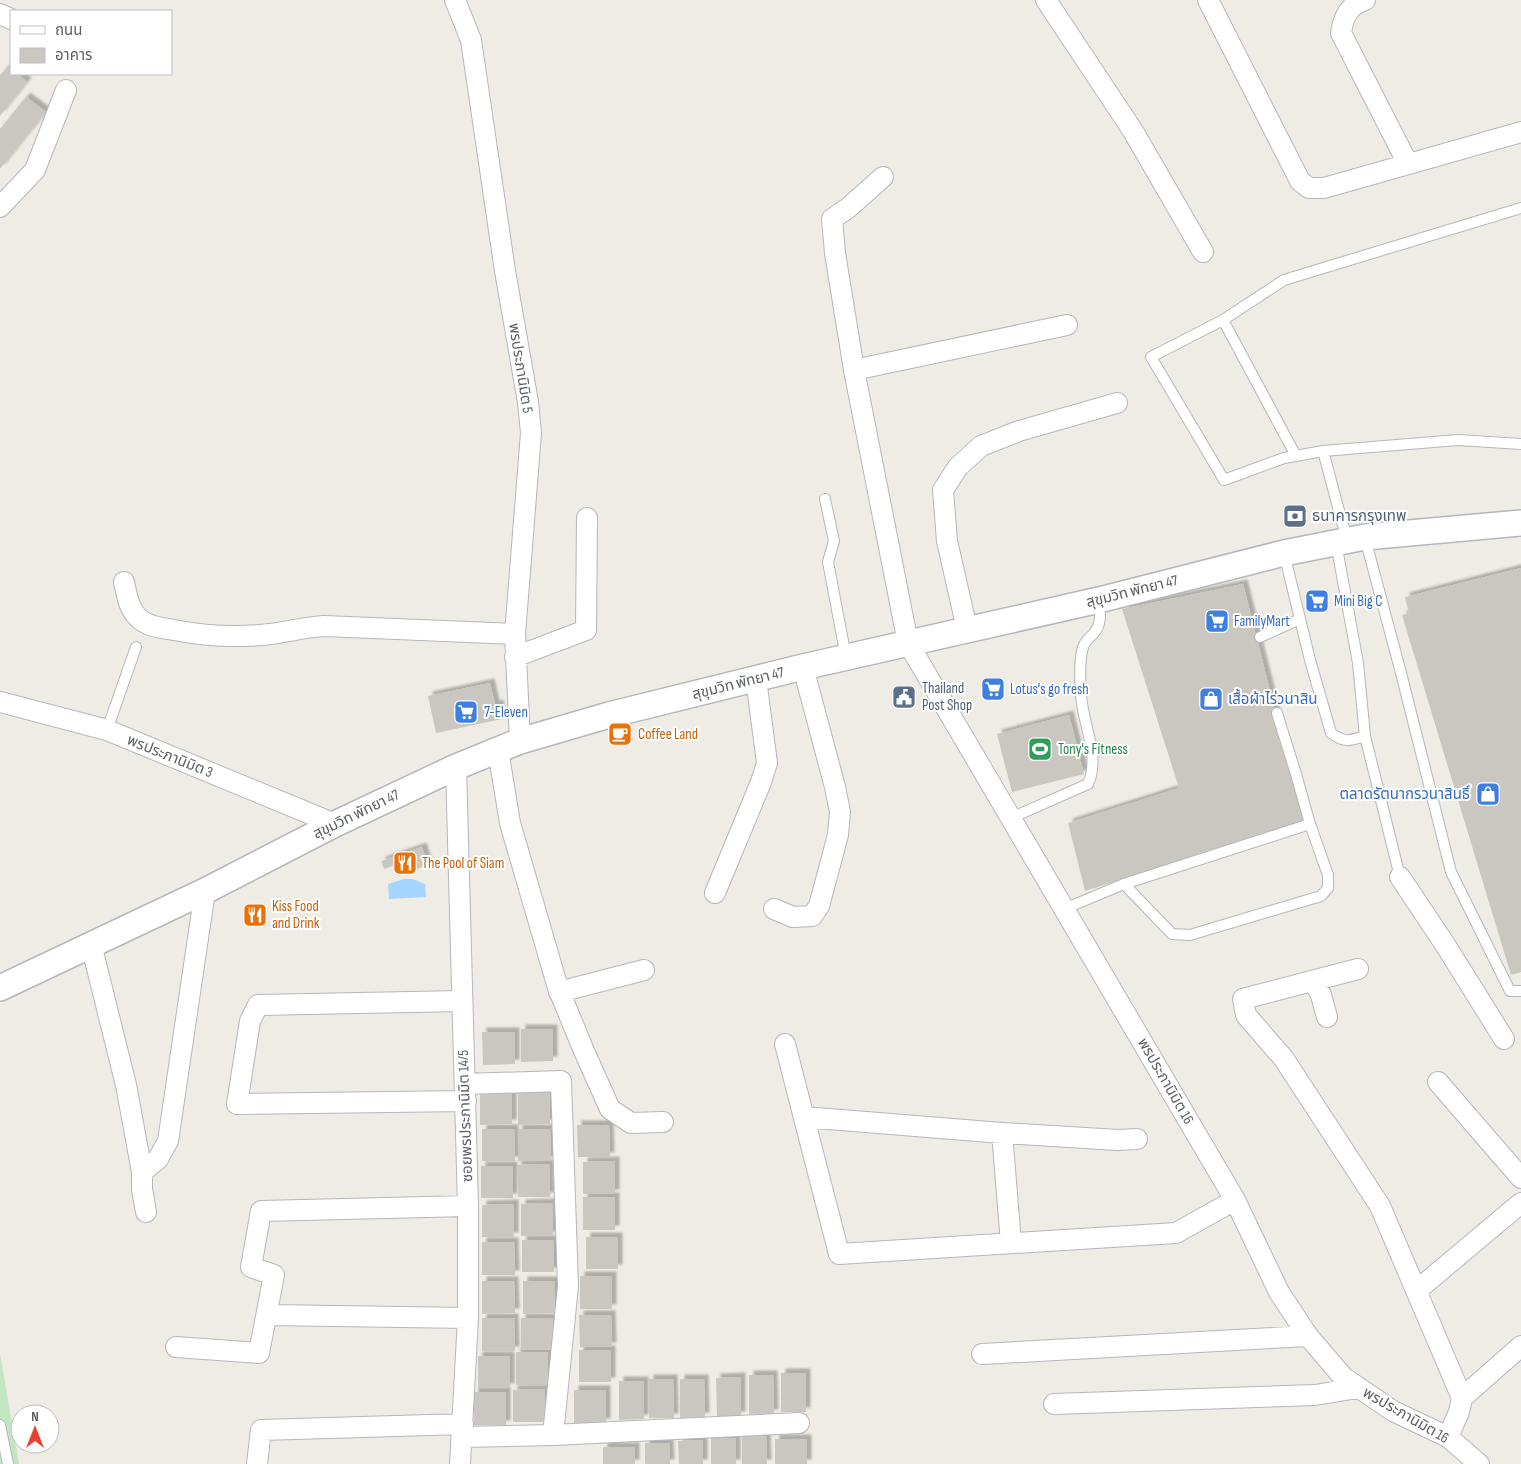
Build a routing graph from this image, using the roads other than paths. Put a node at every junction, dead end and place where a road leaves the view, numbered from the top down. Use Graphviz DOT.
graph roads {
  1 [pos="455,0"];
  2 [pos="1046,0"];
  3 [pos="1208,0"];
  4 [pos="1365,0"];
  5 [pos="66,90"];
  6 [pos="1521,132"];
  7 [pos="1408,164"];
  8 [pos="883,176"];
  9 [pos="0,207"];
  10 [pos="1521,208"];
  11 [pos="1203,252"];
  12 [pos="1223,320"];
  13 [pos="1067,325"];
  14 [pos="854,370"];
  15 [pos="1117,403"];
  16 [pos="1521,444"];
  17 [pos="1323,451"];
  18 [pos="1296,456"];
  19 [pos="825,499"];
  20 [pos="587,518"];
  21 [pos="1521,523"];
  22 [pos="1350,540"];
  23 [pos="1284,553"];
  24 [pos="124,582"];
  25 [pos="1099,600"];
  26 [pos="1300,619"];
  27 [pos="967,630"];
  28 [pos="514,634"];
  29 [pos="1260,637"];
  30 [pos="908,643"];
  31 [pos="136,647"];
  32 [pos="514,656"];
  33 [pos="846,657"];
  34 [pos="803,667"];
  35 [pos="756,679"];
  36 [pos="0,702"];
  37 [pos="1277,712"];
  38 [pos="107,730"];
  39 [pos="1365,736"];
  40 [pos="509,745"];
  41 [pos="456,767"];
  42 [pos="1011,818"];
  43 [pos="335,824"];
  44 [pos="1310,824"];
  45 [pos="1400,877"];
  46 [pos="1124,884"];
  47 [pos="204,891"];
  48 [pos="715,893"];
  49 [pos="774,909"];
  50 [pos="1064,909"];
  51 [pos="91,944"];
  52 [pos="1358,969"];
  53 [pos="644,970"];
  54 [pos="1314,982"];
  55 [pos="0,988"];
  56 [pos="1521,991"];
  57 [pos="560,992"];
  58 [pos="462,1001"];
  59 [pos="1327,1017"];
  60 [pos="1504,1039"];
  61 [pos="785,1044"];
  62 [pos="1438,1082"];
  63 [pos="465,1093"];
  64 [pos="804,1117"];
  65 [pos="663,1122"];
  66 [pos="1002,1133"];
  67 [pos="1138,1139"];
  68 [pos="142,1172"];
  69 [pos="1521,1178"];
  70 [pos="1236,1200"];
  71 [pos="1521,1203"];
  72 [pos="468,1206"];
  73 [pos="146,1212"];
  74 [pos="1011,1243"];
  75 [pos="1416,1291"];
  76 [pos="268,1315"];
  77 [pos="468,1318"];
  78 [pos="1308,1336"];
  79 [pos="1521,1346"];
  80 [pos="176,1347"];
  81 [pos="982,1354"];
  82 [pos="1358,1388"];
  83 [pos="1462,1398"];
  84 [pos="1054,1404"];
  85 [pos="799,1423"];
  86 [pos="0,1425"];
  87 [pos="463,1431"];
  88 [pos="553,1435"];
  89 [pos="1448,1437"];
  90 [pos="8,1464"];
  91 [pos="258,1464"];
  92 [pos="460,1464"];
  93 [pos="1480,1464"];
  1 -- 28 [label="street, พรประภานิมิต 5"];
  2 -- 11 [label="street"];
  3 -- 7 [label="street"];
  4 -- 7 [label="street"];
  5 -- 9 [label="street"];
  6 -- 7 [label="street"];
  8 -- 14 [label="street, พรประภานิมิต 16"];
  10 -- 12 [label="lane"];
  12 -- 18 [label="lane"];
  12 -- 18 [label="lane"];
  13 -- 14 [label="street"];
  14 -- 30 [label="street, พรประภานิมิต 16"];
  15 -- 27 [label="street"];
  16 -- 17 [label="lane"];
  17 -- 18 [label="lane"];
  17 -- 22 [label="lane"];
  19 -- 33 [label="lane"];
  20 -- 32 [label="street"];
  21 -- 22 [label="street, สุขุมวิท พัทยา 47"];
  22 -- 23 [label="street, สุขุมวิท พัทยา 47"];
  22 -- 39 [label="lane"];
  22 -- 56 [label="lane"];
  23 -- 25 [label="street, สุขุมวิท พัทยา 47"];
  23 -- 26 [label="lane"];
  24 -- 28 [label="street"];
  25 -- 27 [label="street, สุขุมวิท พัทยา 47"];
  25 -- 42 [label="lane"];
  26 -- 29 [label="lane"];
  26 -- 39 [label="lane"];
  27 -- 30 [label="street, สุขุมวิท พัทยา 47"];
  28 -- 32 [label="street, พรประภานิมิต 5"];
  30 -- 33 [label="street, สุขุมวิท พัทยา 47"];
  30 -- 42 [label="street, พรประภานิมิต 16"];
  31 -- 38 [label="lane"];
  32 -- 40 [label="street, พรประภานิมิต 5"];
  33 -- 34 [label="street, สุขุมวิท พัทยา 47"];
  34 -- 35 [label="street, สุขุมวิท พัทยา 47"];
  34 -- 49 [label="street"];
  35 -- 40 [label="street, สุขุมวิท พัทยา 47"];
  35 -- 48 [label="street"];
  36 -- 38 [label="street, พรประภานิมิต 3"];
  37 -- 44 [label="lane"];
  38 -- 43 [label="street, พรประภานิมิต 3"];
  39 -- 45 [label="lane"];
  40 -- 41 [label="street, สุขุมวิท พัทยา 47"];
  40 -- 57 [label="street, พรประภานิมิต 5"];
  41 -- 43 [label="street, สุขุมวิท พัทยา 47"];
  41 -- 58 [label="street, ซอยพรประภานิมิต 14/5"];
  42 -- 50 [label="street, พรประภานิมิต 16"];
  43 -- 47 [label="street, สุขุมวิท พัทยา 47"];
  44 -- 46 [label="lane"];
  44 -- 46 [label="lane"];
  45 -- 60 [label="street"];
  46 -- 50 [label="lane"];
  47 -- 51 [label="street, สุขุมวิท พัทยา 47"];
  47 -- 68 [label="street"];
  50 -- 70 [label="street, พรประภานิมิต 16"];
  51 -- 55 [label="street, สุขุมวิท พัทยา 47"];
  51 -- 68 [label="street"];
  52 -- 54 [label="street"];
  53 -- 57 [label="street"];
  54 -- 59 [label="street"];
  54 -- 75 [label="street"];
  57 -- 65 [label="street, พรประภานิมิต 5"];
  58 -- 63 [label="street, ซอยพรประภานิมิต 14/5"];
  58 -- 63 [label="street"];
  61 -- 64 [label="street"];
  62 -- 69 [label="street"];
  63 -- 72 [label="street, ซอยพรประภานิมิต 14/5"];
  63 -- 88 [label="street"];
  64 -- 66 [label="street"];
  64 -- 74 [label="street"];
  66 -- 67 [label="street"];
  66 -- 74 [label="street"];
  68 -- 73 [label="street"];
  70 -- 74 [label="street"];
  70 -- 78 [label="street, พรประภานิมิต 16"];
  71 -- 75 [label="street"];
  72 -- 76 [label="street"];
  72 -- 77 [label="street, ซอยพรประภานิมิต 14/5"];
  75 -- 83 [label="street"];
  76 -- 77 [label="street"];
  76 -- 80 [label="street"];
  77 -- 87 [label="street, ซอยพรประภานิมิต 14/5"];
  78 -- 81 [label="street"];
  78 -- 82 [label="street, พรประภานิมิต 16"];
  79 -- 83 [label="street"];
  82 -- 84 [label="street"];
  82 -- 89 [label="street, พรประภานิมิต 16"];
  83 -- 89 [label="street"];
  85 -- 88 [label="street"];
  86 -- 90 [label="lane"];
  87 -- 88 [label="street"];
  87 -- 91 [label="street"];
  87 -- 92 [label="street, ซอยพรประภานิมิต 14/5"];
  89 -- 93 [label="street, พรประภานิมิต 16"];
}
